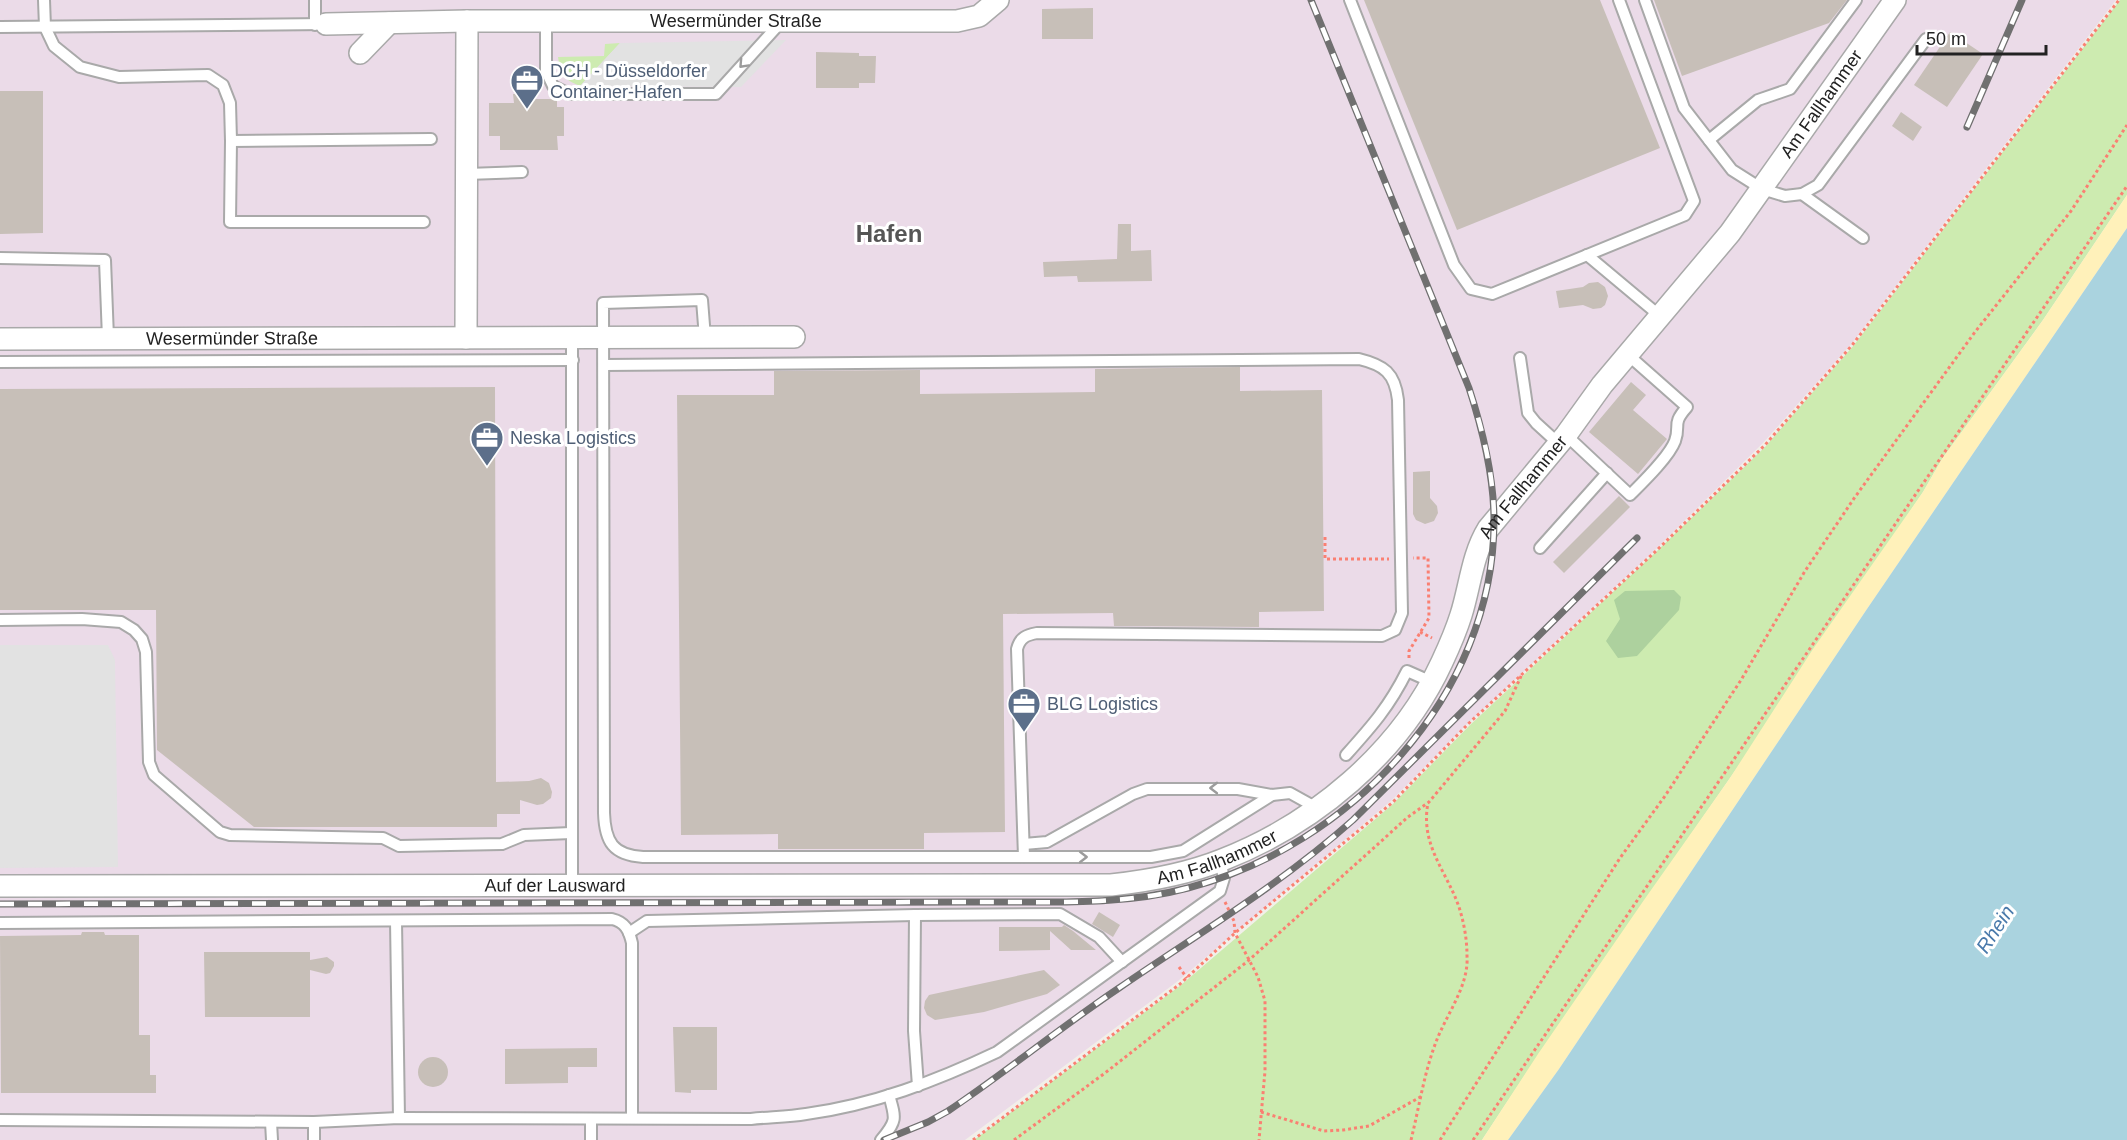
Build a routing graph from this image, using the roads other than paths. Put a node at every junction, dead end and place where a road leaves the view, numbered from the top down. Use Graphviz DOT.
graph roads {
  1 [pos="44,0"];
  2 [pos="315,0"];
  3 [pos="998,0"];
  4 [pos="1350,0"];
  5 [pos="1619,0"];
  6 [pos="1645,0"];
  7 [pos="1856,0"];
  8 [pos="1895,0"];
  9 [pos="467,21"];
  10 [pos="546,21"];
  11 [pos="783,21"];
  12 [pos="389,23"];
  13 [pos="321,24"];
  14 [pos="0,27"];
  15 [pos="45,27"];
  16 [pos="1926,39"];
  17 [pos="360,53"];
  18 [pos="431,139"];
  19 [pos="1709,140"];
  20 [pos="231,141"];
  21 [pos="522,172"];
  22 [pos="467,174"];
  23 [pos="1762,189"];
  24 [pos="1802,194"];
  25 [pos="424,222"];
  26 [pos="1863,238"];
  27 [pos="1587,255"];
  28 [pos="0,258"];
  29 [pos="1660,316"];
  30 [pos="794,337"];
  31 [pos="705,338"];
  32 [pos="0,339"];
  33 [pos="108,339"];
  34 [pos="466,339"];
  35 [pos="572,339"];
  36 [pos="604,339"];
  37 [pos="1627,354"];
  38 [pos="1520,358"];
  39 [pos="573,360"];
  40 [pos="0,362"];
  41 [pos="604,365"];
  42 [pos="1563,440"];
  43 [pos="1606,473"];
  44 [pos="1540,548"];
  45 [pos="0,620"];
  46 [pos="1432,682"];
  47 [pos="1346,755"];
  48 [pos="1272,795"];
  49 [pos="1317,808"];
  50 [pos="571,833"];
  51 [pos="1024,844"];
  52 [pos="1024,857"];
  53 [pos="1220,861"];
  54 [pos="1111,885"];
  55 [pos="0,886"];
  56 [pos="572,886"];
  57 [pos="915,915"];
  58 [pos="396,921"];
  59 [pos="0,923"];
  60 [pos="629,933"];
  61 [pos="1122,962"];
  62 [pos="918,1086"];
  63 [pos="889,1095"];
  64 [pos="632,1118"];
  65 [pos="399,1119"];
  66 [pos="591,1119"];
  67 [pos="0,1120"];
  68 [pos="271,1122"];
  69 [pos="314,1122"];
  70 [pos="272,1140"];
  71 [pos="314,1140"];
  72 [pos="591,1140"];
  73 [pos="880,1140"];
  1 -- 15 [label="lane"];
  2 -- 13 [label="lane"];
  3 -- 11 [label="street, Wesermünder Straße"];
  4 -- 27 [label="lane"];
  5 -- 27 [label="lane"];
  6 -- 19 [label="lane"];
  7 -- 19 [label="lane"];
  8 -- 23 [label="street, Am Fallhammer"];
  9 -- 10 [label="street, Wesermünder Straße"];
  9 -- 12 [label="street, Wesermünder Straße"];
  9 -- 22 [label="street"];
  10 -- 11 [label="street, Wesermünder Straße"];
  11 -- 10 [label="lane, one-way"];
  12 -- 13 [label="street, Wesermünder Straße"];
  12 -- 17 [label="street"];
  13 -- 15 [label="lane"];
  14 -- 15 [label="lane"];
  15 -- 20 [label="lane"];
  16 -- 24 [label="lane"];
  18 -- 20 [label="lane"];
  19 -- 23 [label="lane"];
  20 -- 25 [label="lane"];
  21 -- 22 [label="lane"];
  22 -- 34 [label="street"];
  23 -- 24 [label="lane"];
  23 -- 29 [label="street, Am Fallhammer"];
  24 -- 26 [label="lane"];
  27 -- 29 [label="lane"];
  28 -- 33 [label="lane"];
  29 -- 37 [label="street, Am Fallhammer"];
  30 -- 31 [label="street, Wesermünder Straße"];
  31 -- 36 [label="street, Wesermünder Straße"];
  31 -- 36 [label="lane"];
  32 -- 33 [label="street, Wesermünder Straße"];
  33 -- 34 [label="street, Wesermünder Straße"];
  34 -- 35 [label="street, Wesermünder Straße"];
  35 -- 36 [label="street, Wesermünder Straße"];
  35 -- 39 [label="lane"];
  36 -- 41 [label="lane"];
  37 -- 42 [label="street, Am Fallhammer"];
  37 -- 43 [label="lane"];
  38 -- 42 [label="lane"];
  39 -- 40 [label="lane"];
  39 -- 50 [label="lane"];
  41 -- 51 [label="lane"];
  41 -- 52 [label="lane"];
  42 -- 43 [label="lane"];
  42 -- 46 [label="street, Am Fallhammer"];
  43 -- 44 [label="lane"];
  45 -- 50 [label="lane"];
  46 -- 47 [label="lane"];
  46 -- 49 [label="street, Am Fallhammer"];
  48 -- 49 [label="lane"];
  48 -- 51 [label="lane, one-way"];
  52 -- 48 [label="lane, one-way"];
  49 -- 53 [label="street, Am Fallhammer"];
  50 -- 56 [label="lane"];
  51 -- 52 [label="lane"];
  53 -- 54 [label="street, Am Fallhammer"];
  53 -- 61 [label="lane"];
  54 -- 56 [label="street, Auf der Lausward"];
  55 -- 56 [label="street, Auf der Lausward"];
  57 -- 60 [label="lane"];
  57 -- 61 [label="lane"];
  57 -- 62 [label="lane"];
  58 -- 59 [label="lane"];
  58 -- 60 [label="lane"];
  58 -- 65 [label="lane"];
  60 -- 64 [label="lane"];
  61 -- 62 [label="lane"];
  62 -- 63 [label="lane"];
  63 -- 64 [label="lane"];
  63 -- 73 [label="lane"];
  64 -- 66 [label="lane"];
  65 -- 66 [label="lane"];
  65 -- 69 [label="lane"];
  66 -- 72 [label="lane"];
  67 -- 68 [label="lane"];
  68 -- 69 [label="lane"];
  68 -- 70 [label="lane"];
  69 -- 71 [label="lane"];
}
